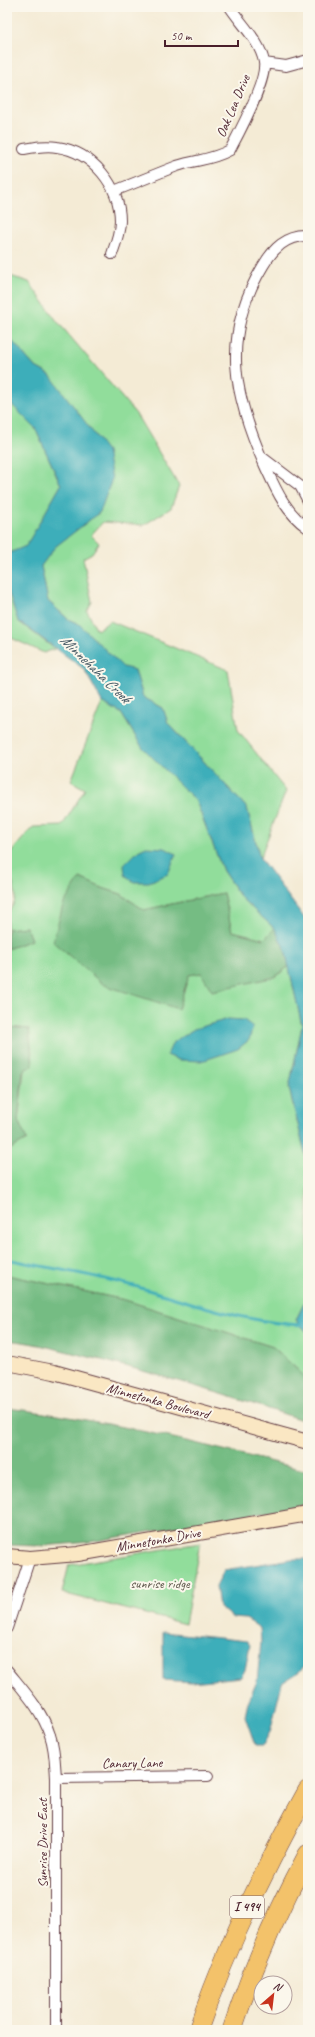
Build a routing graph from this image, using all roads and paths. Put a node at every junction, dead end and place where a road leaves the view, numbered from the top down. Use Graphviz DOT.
graph roads {
  1 [pos="230,7"];
  2 [pos="308,60"];
  3 [pos="264,63"];
  4 [pos="24,149"];
  5 [pos="114,191"];
  6 [pos="308,236"];
  7 [pos="112,254"];
  8 [pos="261,457"];
  9 [pos="308,502"];
  10 [pos="308,528"];
  11 [pos="7,1363"];
  12 [pos="308,1442"];
  13 [pos="308,1514"];
  14 [pos="7,1556"];
  15 [pos="30,1558"];
  16 [pos="7,1628"];
  17 [pos="7,1670"];
  18 [pos="208,1776"];
  19 [pos="56,1778"];
  20 [pos="308,1790"];
  21 [pos="308,1854"];
  22 [pos="56,2030"];
  23 [pos="198,2030"];
  24 [pos="232,2030"];
  1 -- 3 [label="street, Oak Lea Drive"];
  2 -- 3 [label="street"];
  3 -- 5 [label="street, Oak Lea Drive"];
  4 -- 5 [label="street"];
  5 -- 7 [label="street"];
  6 -- 8 [label="street"];
  8 -- 9 [label="street"];
  8 -- 10 [label="street"];
  11 -- 12 [label="main road, Minnetonka Boulevard"];
  13 -- 15 [label="main road, Minnetonka Drive"];
  14 -- 15 [label="main road, Minnetonka Drive"];
  15 -- 16 [label="street"];
  17 -- 19 [label="street, Sunrise Drive East"];
  18 -- 19 [label="street, Canary Lane"];
  19 -- 22 [label="street, Sunrise Drive East"];
  20 -- 23 [label="highway, I 494"];
  21 -- 24 [label="highway, I 494"];
}
